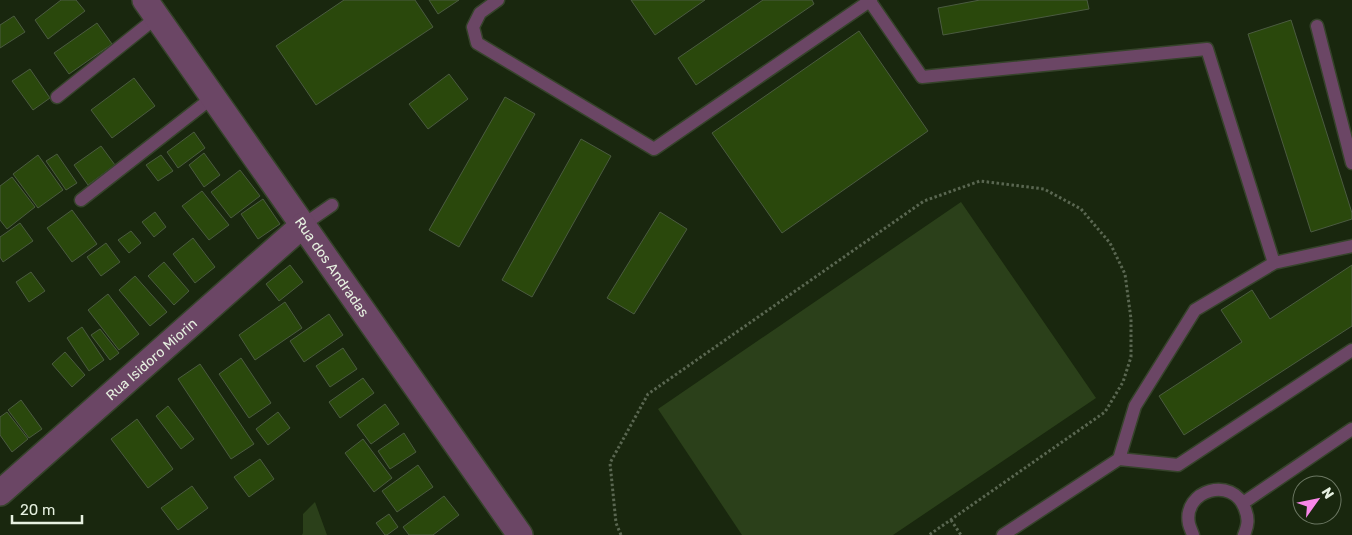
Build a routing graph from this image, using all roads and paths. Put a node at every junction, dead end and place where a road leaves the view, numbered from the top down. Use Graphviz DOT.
graph roads {
  1 [pos="498,0"];
  2 [pos="870,0"];
  3 [pos="151,8"];
  4 [pos="1317,26"];
  5 [pos="56,97"];
  6 [pos="213,97"];
  7 [pos="1352,163"];
  8 [pos="81,200"];
  9 [pos="332,205"];
  10 [pos="303,225"];
  11 [pos="1352,246"];
  12 [pos="1274,263"];
  13 [pos="1352,350"];
  14 [pos="1352,429"];
  15 [pos="1120,459"];
  16 [pos="0,494"];
  17 [pos="1243,503"];
  18 [pos="950,520"];
  19 [pos="1020,530"];
  20 [pos="520,535"];
  21 [pos="621,535"];
  22 [pos="929,535"];
  23 [pos="961,535"];
  24 [pos="1003,535"];
  25 [pos="1192,535"];
  26 [pos="1244,535"];
  1 -- 2 [label="lane"];
  2 -- 12 [label="lane"];
  3 -- 5 [label="lane"];
  3 -- 6 [label="street, Rua dos Andradas"];
  4 -- 7 [label="lane"];
  6 -- 8 [label="lane"];
  6 -- 10 [label="street, Rua dos Andradas"];
  9 -- 10 [label="lane"];
  10 -- 16 [label="street, Rua Isidoro Miorin"];
  10 -- 20 [label="street, Rua dos Andradas"];
  11 -- 12 [label="lane"];
  12 -- 15 [label="lane"];
  13 -- 15 [label="lane"];
  14 -- 17 [label="lane"];
  15 -- 19 [label="lane"];
  17 -- 25 [label="lane"];
  17 -- 26 [label="lane"];
  18 -- 21 [label="path"];
  18 -- 22 [label="path"];
  18 -- 23 [label="path"];
  19 -- 24 [label="lane"];
}
